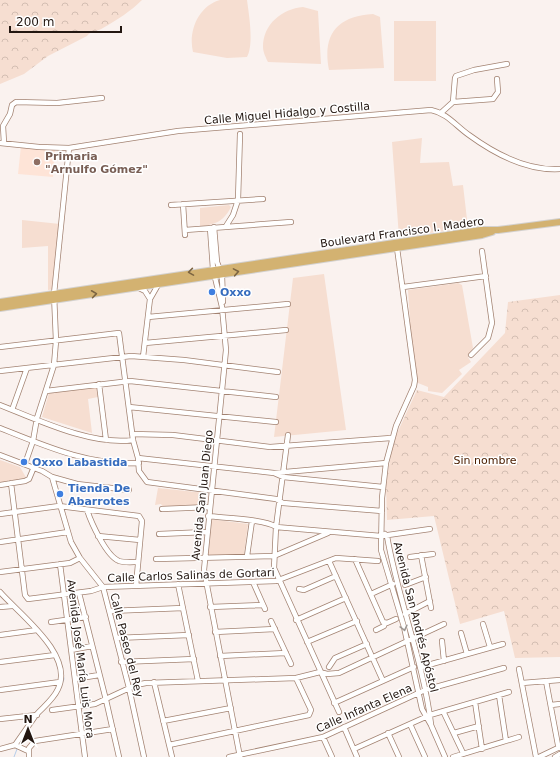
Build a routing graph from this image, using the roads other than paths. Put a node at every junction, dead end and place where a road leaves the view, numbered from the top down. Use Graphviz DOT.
graph roads {
  1 [pos="506,64"];
  2 [pos="497,79"];
  3 [pos="102,98"];
  4 [pos="453,102"];
  5 [pos="450,107"];
  6 [pos="442,112"];
  7 [pos="449,118"];
  8 [pos="240,134"];
  9 [pos="2,143"];
  10 [pos="69,148"];
  11 [pos="560,169"];
  12 [pos="238,200"];
  13 [pos="263,200"];
  14 [pos="183,204"];
  15 [pos="171,205"];
  16 [pos="291,222"];
  17 [pos="560,222"];
  18 [pos="226,226"];
  19 [pos="212,227"];
  20 [pos="185,230"];
  21 [pos="185,236"];
  22 [pos="445,238"];
  23 [pos="397,248"];
  24 [pos="482,251"];
  25 [pos="216,268"];
  26 [pos="218,275"];
  27 [pos="486,276"];
  28 [pos="158,285"];
  29 [pos="403,287"];
  30 [pos="139,288"];
  31 [pos="55,297"];
  32 [pos="150,299"];
  33 [pos="0,302"];
  34 [pos="288,304"];
  35 [pos="0,308"];
  36 [pos="223,309"];
  37 [pos="148,317"];
  38 [pos="286,330"];
  39 [pos="225,336"];
  40 [pos="56,341"];
  41 [pos="145,343"];
  42 [pos="0,347"];
  43 [pos="471,355"];
  44 [pos="123,357"];
  45 [pos="143,357"];
  46 [pos="54,365"];
  47 [pos="224,365"];
  48 [pos="26,368"];
  49 [pos="0,371"];
  50 [pos="278,372"];
  51 [pos="126,381"];
  52 [pos="99,384"];
  53 [pos="222,390"];
  54 [pos="46,391"];
  55 [pos="276,397"];
  56 [pos="0,405"];
  57 [pos="130,407"];
  58 [pos="12,410"];
  59 [pos="219,415"];
  60 [pos="36,418"];
  61 [pos="276,422"];
  62 [pos="0,428"];
  63 [pos="132,434"];
  64 [pos="288,435"];
  65 [pos="392,438"];
  66 [pos="106,440"];
  67 [pos="133,440"];
  68 [pos="217,440"];
  69 [pos="33,441"];
  70 [pos="287,446"];
  71 [pos="0,455"];
  72 [pos="138,458"];
  73 [pos="139,463"];
  74 [pos="386,463"];
  75 [pos="25,464"];
  76 [pos="214,466"];
  77 [pos="34,467"];
  78 [pos="284,471"];
  79 [pos="274,473"];
  80 [pos="52,477"];
  81 [pos="283,478"];
  82 [pos="11,483"];
  83 [pos="0,485"];
  84 [pos="383,487"];
  85 [pos="129,490"];
  86 [pos="211,491"];
  87 [pos="280,501"];
  88 [pos="59,506"];
  89 [pos="208,507"];
  90 [pos="162,508"];
  91 [pos="87,510"];
  92 [pos="15,511"];
  93 [pos="382,511"];
  94 [pos="0,514"];
  95 [pos="208,516"];
  96 [pos="252,521"];
  97 [pos="276,527"];
  98 [pos="430,530"];
  99 [pos="68,532"];
  100 [pos="206,532"];
  101 [pos="329,532"];
  102 [pos="159,534"];
  103 [pos="382,534"];
  104 [pos="98,536"];
  105 [pos="387,536"];
  106 [pos="19,540"];
  107 [pos="140,540"];
  108 [pos="0,542"];
  109 [pos="433,554"];
  110 [pos="421,555"];
  111 [pos="248,556"];
  112 [pos="274,556"];
  113 [pos="410,557"];
  114 [pos="80,558"];
  115 [pos="204,558"];
  116 [pos="355,559"];
  117 [pos="156,560"];
  118 [pos="328,561"];
  119 [pos="378,561"];
  120 [pos="138,562"];
  121 [pos="60,564"];
  122 [pos="22,569"];
  123 [pos="0,572"];
  124 [pos="336,576"];
  125 [pos="426,577"];
  126 [pos="279,581"];
  127 [pos="253,582"];
  128 [pos="397,582"];
  129 [pos="205,583"];
  130 [pos="178,584"];
  131 [pos="392,585"];
  132 [pos="405,585"];
  133 [pos="136,586"];
  134 [pos="103,587"];
  135 [pos="299,589"];
  136 [pos="0,592"];
  137 [pos="79,593"];
  138 [pos="64,594"];
  139 [pos="371,594"];
  140 [pos="346,598"];
  141 [pos="430,601"];
  142 [pos="12,606"];
  143 [pos="0,607"];
  144 [pos="210,607"];
  145 [pos="183,608"];
  146 [pos="431,608"];
  147 [pos="110,611"];
  148 [pos="404,615"];
  149 [pos="86,618"];
  150 [pos="396,619"];
  151 [pos="68,620"];
  152 [pos="271,620"];
  153 [pos="296,620"];
  154 [pos="357,621"];
  155 [pos="51,622"];
  156 [pos="385,623"];
  157 [pos="444,624"];
  158 [pos="483,624"];
  159 [pos="37,630"];
  160 [pos="275,630"];
  161 [pos="376,630"];
  162 [pos="215,632"];
  163 [pos="460,633"];
  164 [pos="0,635"];
  165 [pos="189,635"];
  166 [pos="116,638"];
  167 [pos="413,639"];
  168 [pos="442,641"];
  169 [pos="307,642"];
  170 [pos="408,642"];
  171 [pos="367,644"];
  172 [pos="503,644"];
  173 [pos="92,646"];
  174 [pos="490,647"];
  175 [pos="71,650"];
  176 [pos="286,653"];
  177 [pos="467,654"];
  178 [pos="55,655"];
  179 [pos="220,656"];
  180 [pos="373,658"];
  181 [pos="194,659"];
  182 [pos="444,661"];
  183 [pos="0,662"];
  184 [pos="121,662"];
  185 [pos="291,664"];
  186 [pos="329,667"];
  187 [pos="414,667"];
  188 [pos="421,667"];
  189 [pos="504,668"];
  190 [pos="519,669"];
  191 [pos="320,672"];
  192 [pos="99,675"];
  193 [pos="296,678"];
  194 [pos="75,679"];
  195 [pos="224,680"];
  196 [pos="560,680"];
  197 [pos="198,681"];
  198 [pos="383,681"];
  199 [pos="546,681"];
  200 [pos="60,682"];
  201 [pos="154,682"];
  202 [pos="522,683"];
  203 [pos="129,688"];
  204 [pos="0,690"];
  205 [pos="425,690"];
  206 [pos="509,692"];
  207 [pos="418,694"];
  208 [pos="498,695"];
  209 [pos="106,700"];
  210 [pos="475,702"];
  211 [pos="334,703"];
  212 [pos="560,704"];
  213 [pos="551,705"];
  214 [pos="80,706"];
  215 [pos="230,708"];
  216 [pos="52,710"];
  217 [pos="443,711"];
  218 [pos="339,712"];
  219 [pos="37,715"];
  220 [pos="427,716"];
  221 [pos="0,719"];
  222 [pos="164,721"];
  223 [pos="410,724"];
  224 [pos="479,726"];
  225 [pos="344,727"];
  226 [pos="113,729"];
  227 [pos="560,729"];
  228 [pos="235,731"];
  229 [pos="555,732"];
  230 [pos="454,733"];
  231 [pos="82,734"];
  232 [pos="388,734"];
  233 [pos="519,736"];
  234 [pos="323,737"];
  235 [pos="506,741"];
  236 [pos="15,745"];
  237 [pos="169,745"];
  238 [pos="560,748"];
  239 [pos="0,749"];
  240 [pos="354,749"];
  241 [pos="482,749"];
  242 [pos="28,751"];
  243 [pos="463,753"];
  244 [pos="560,754"];
  245 [pos="240,756"];
  246 [pos="453,756"];
  247 [pos="29,757"];
  248 [pos="85,757"];
  249 [pos="118,757"];
  250 [pos="144,757"];
  251 [pos="172,757"];
  252 [pos="229,757"];
  253 [pos="332,757"];
  254 [pos="358,757"];
  255 [pos="398,757"];
  256 [pos="425,757"];
  257 [pos="445,757"];
  258 [pos="536,757"];
  259 [pos="539,757"];
  260 [pos="555,757"];
  1 -- 4 [label="street"];
  2 -- 4 [label="street"];
  3 -- 9 [label="street"];
  4 -- 5 [label="street"];
  5 -- 6 [label="street"];
  5 -- 7 [label="street"];
  6 -- 7 [label="street"];
  6 -- 10 [label="street, Calle Miguel Hidalgo y Costilla"];
  7 -- 11 [label="street"];
  8 -- 12 [label="street"];
  9 -- 10 [label="street, Calle Miguel Hidalgo y Costilla"];
  10 -- 31 [label="street"];
  12 -- 13 [label="street"];
  12 -- 14 [label="street"];
  12 -- 18 [label="street"];
  14 -- 15 [label="street"];
  14 -- 20 [label="street"];
  16 -- 18 [label="street"];
  17 -- 22 [label="main road, Boulevard Francisco I. Madero"];
  18 -- 19 [label="street"];
  19 -- 20 [label="street"];
  19 -- 25 [label="street, Avenida San Juan Diego"];
  20 -- 21 [label="street"];
  22 -- 23 [label="main road, Boulevard Francisco I. Madero"];
  22 -- 25 [label="main road, Boulevard Francisco I. Madero"];
  26 -- 23 [label="main road, Boulevard Francisco I. Madero, one-way"];
  23 -- 29 [label="street, Avenida San Andrés Apóstol"];
  24 -- 27 [label="street"];
  25 -- 26 [label="street, Avenida San Juan Diego"];
  25 -- 31 [label="main road, Boulevard Francisco I. Madero, one-way"];
  26 -- 28 [label="main road, Boulevard Francisco I. Madero"];
  26 -- 36 [label="street, Avenida San Juan Diego"];
  27 -- 29 [label="street"];
  27 -- 43 [label="street"];
  28 -- 30 [label="main road, Boulevard Francisco I. Madero"];
  28 -- 32 [label="street"];
  29 -- 65 [label="street, Avenida San Andrés Apóstol"];
  31 -- 30 [label="main road, Boulevard Francisco I. Madero, one-way"];
  30 -- 32 [label="street"];
  31 -- 33 [label="main road, Boulevard Francisco I. Madero"];
  31 -- 35 [label="main road, Boulevard Francisco I. Madero"];
  31 -- 40 [label="street"];
  32 -- 37 [label="street"];
  34 -- 36 [label="street"];
  36 -- 37 [label="street"];
  36 -- 39 [label="street, Avenida San Juan Diego"];
  37 -- 41 [label="street"];
  38 -- 39 [label="street"];
  39 -- 41 [label="street"];
  39 -- 47 [label="street, Avenida San Juan Diego"];
  40 -- 42 [label="street"];
  40 -- 44 [label="street"];
  40 -- 46 [label="street"];
  41 -- 45 [label="street"];
  44 -- 45 [label="street"];
  44 -- 46 [label="street"];
  44 -- 51 [label="street"];
  45 -- 47 [label="street"];
  46 -- 48 [label="street"];
  46 -- 54 [label="street"];
  47 -- 50 [label="street"];
  47 -- 53 [label="street, Avenida San Juan Diego"];
  48 -- 49 [label="street"];
  48 -- 58 [label="street"];
  51 -- 52 [label="street"];
  51 -- 53 [label="street"];
  51 -- 57 [label="street"];
  52 -- 54 [label="street"];
  52 -- 66 [label="street"];
  53 -- 55 [label="street"];
  53 -- 59 [label="street, Avenida San Juan Diego"];
  54 -- 60 [label="street"];
  56 -- 58 [label="street"];
  57 -- 59 [label="street"];
  57 -- 63 [label="street"];
  58 -- 60 [label="street"];
  59 -- 61 [label="street"];
  59 -- 68 [label="street, Avenida San Juan Diego"];
  60 -- 66 [label="street"];
  60 -- 69 [label="street"];
  62 -- 69 [label="street"];
  63 -- 67 [label="street"];
  63 -- 68 [label="street"];
  64 -- 70 [label="street"];
  65 -- 70 [label="street"];
  65 -- 74 [label="street, Avenida San Andrés Apóstol"];
  66 -- 67 [label="street"];
  67 -- 72 [label="street"];
  68 -- 70 [label="street"];
  68 -- 76 [label="street, Avenida San Juan Diego"];
  69 -- 73 [label="street"];
  69 -- 75 [label="street"];
  70 -- 78 [label="street"];
  71 -- 75 [label="street"];
  72 -- 73 [label="street"];
  72 -- 76 [label="street"];
  73 -- 86 [label="street"];
  74 -- 78 [label="street"];
  74 -- 84 [label="street, Avenida San Andrés Apóstol"];
  75 -- 77 [label="street"];
  76 -- 79 [label="street"];
  76 -- 86 [label="street, Avenida San Juan Diego"];
  77 -- 80 [label="street"];
  77 -- 82 [label="street"];
  78 -- 79 [label="street"];
  78 -- 81 [label="street"];
  79 -- 81 [label="street"];
  80 -- 85 [label="street"];
  80 -- 88 [label="street, Calle Paseo del Rey"];
  81 -- 84 [label="street"];
  81 -- 87 [label="street"];
  82 -- 83 [label="street"];
  82 -- 92 [label="street"];
  84 -- 93 [label="street, Avenida San Andrés Apóstol"];
  86 -- 87 [label="street"];
  86 -- 89 [label="street, Avenida San Juan Diego"];
  87 -- 93 [label="street"];
  87 -- 97 [label="street"];
  88 -- 91 [label="street"];
  88 -- 92 [label="street"];
  88 -- 99 [label="street, Calle Paseo del Rey"];
  89 -- 90 [label="street"];
  89 -- 95 [label="street, Avenida San Juan Diego"];
  91 -- 104 [label="street"];
  91 -- 107 [label="street"];
  92 -- 94 [label="street"];
  92 -- 106 [label="street"];
  93 -- 103 [label="street, Avenida San Andrés Apóstol"];
  95 -- 96 [label="street"];
  95 -- 100 [label="street, Avenida San Juan Diego"];
  96 -- 97 [label="street"];
  96 -- 111 [label="street"];
  97 -- 101 [label="street"];
  97 -- 112 [label="street"];
  98 -- 105 [label="street"];
  99 -- 106 [label="street"];
  99 -- 114 [label="street, Calle Paseo del Rey"];
  100 -- 102 [label="street"];
  100 -- 115 [label="street, Avenida San Juan Diego"];
  101 -- 103 [label="street"];
  101 -- 112 [label="street"];
  103 -- 105 [label="street"];
  103 -- 131 [label="street, Avenida San Andrés Apóstol"];
  104 -- 107 [label="street"];
  104 -- 120 [label="street"];
  105 -- 128 [label="street, Avenida San Andrés Apóstol"];
  106 -- 108 [label="street"];
  106 -- 122 [label="street"];
  107 -- 120 [label="street"];
  109 -- 110 [label="street"];
  110 -- 113 [label="street"];
  110 -- 125 [label="street"];
  111 -- 112 [label="street"];
  111 -- 115 [label="street"];
  112 -- 126 [label="street"];
  114 -- 121 [label="street"];
  114 -- 134 [label="street, Calle Paseo del Rey"];
  115 -- 117 [label="street"];
  115 -- 129 [label="street, Avenida San Juan Diego"];
  116 -- 118 [label="street, Calle Carlos Salinas de Gortari"];
  116 -- 119 [label="street, Calle Carlos Salinas de Gortari"];
  116 -- 139 [label="street"];
  118 -- 124 [label="street"];
  118 -- 126 [label="street, Calle Carlos Salinas de Gortari"];
  120 -- 133 [label="street"];
  121 -- 122 [label="street"];
  121 -- 138 [label="street, Avenida José María Luis Mora"];
  122 -- 123 [label="street"];
  122 -- 138 [label="street, Calle Carlos Salinas de Gortari"];
  124 -- 135 [label="street"];
  124 -- 140 [label="street"];
  125 -- 132 [label="street"];
  125 -- 141 [label="street"];
  126 -- 127 [label="street, Calle Carlos Salinas de Gortari"];
  126 -- 153 [label="street"];
  127 -- 129 [label="street, Calle Carlos Salinas de Gortari"];
  127 -- 144 [label="street"];
  128 -- 131 [label="street"];
  128 -- 148 [label="street, Avenida San Andrés Apóstol"];
  129 -- 130 [label="street, Calle Carlos Salinas de Gortari"];
  129 -- 144 [label="street, Avenida San Juan Diego"];
  130 -- 133 [label="street, Calle Carlos Salinas de Gortari"];
  130 -- 145 [label="street"];
  131 -- 139 [label="street"];
  131 -- 148 [label="street, Avenida San Andrés Apóstol"];
  133 -- 134 [label="street, Calle Carlos Salinas de Gortari"];
  134 -- 137 [label="street, Calle Carlos Salinas de Gortari"];
  134 -- 147 [label="street, Calle Paseo del Rey"];
  136 -- 142 [label="street"];
  137 -- 138 [label="street, Calle Carlos Salinas de Gortari"];
  137 -- 149 [label="street"];
  138 -- 151 [label="street, Avenida José María Luis Mora"];
  139 -- 156 [label="street"];
  140 -- 153 [label="street"];
  140 -- 154 [label="street"];
  141 -- 146 [label="street"];
  141 -- 148 [label="street"];
  142 -- 143 [label="street"];
  142 -- 159 [label="street"];
  144 -- 162 [label="street, Avenida San Juan Diego"];
  145 -- 147 [label="street"];
  145 -- 165 [label="street"];
  147 -- 166 [label="street, Calle Paseo del Rey"];
  148 -- 167 [label="street, Avenida San Andrés Apóstol"];
  148 -- 170 [label="street, Avenida San Andrés Apóstol, one-way"];
  149 -- 151 [label="street"];
  149 -- 173 [label="street"];
  150 -- 156 [label="street"];
  151 -- 155 [label="street"];
  151 -- 175 [label="street, Avenida José María Luis Mora"];
  152 -- 160 [label="street"];
  153 -- 169 [label="street"];
  154 -- 169 [label="street"];
  154 -- 171 [label="street"];
  156 -- 161 [label="street"];
  157 -- 167 [label="street"];
  158 -- 174 [label="street"];
  159 -- 164 [label="street"];
  159 -- 178 [label="street"];
  160 -- 162 [label="street"];
  160 -- 176 [label="street"];
  162 -- 179 [label="street, Avenida San Juan Diego"];
  163 -- 177 [label="street"];
  165 -- 166 [label="street"];
  165 -- 181 [label="street"];
  166 -- 184 [label="street, Calle Paseo del Rey"];
  167 -- 170 [label="street"];
  167 -- 188 [label="street, Avenida San Andrés Apóstol"];
  168 -- 182 [label="street"];
  169 -- 191 [label="street"];
  170 -- 180 [label="street"];
  170 -- 187 [label="street, Avenida San Andrés Apóstol"];
  171 -- 180 [label="street"];
  171 -- 186 [label="street"];
  172 -- 174 [label="street"];
  173 -- 175 [label="street"];
  173 -- 192 [label="street"];
  174 -- 177 [label="street"];
  175 -- 194 [label="street, Avenida José María Luis Mora"];
  176 -- 179 [label="street"];
  176 -- 185 [label="street"];
  177 -- 182 [label="street"];
  178 -- 183 [label="street"];
  178 -- 200 [label="street"];
  179 -- 195 [label="street, Avenida San Juan Diego"];
  180 -- 191 [label="street"];
  180 -- 198 [label="street"];
  181 -- 184 [label="street"];
  181 -- 197 [label="street"];
  182 -- 188 [label="street"];
  184 -- 203 [label="street, Calle Paseo del Rey"];
  187 -- 198 [label="street"];
  187 -- 207 [label="street, Avenida San Andrés Apóstol"];
  188 -- 205 [label="street, Avenida San Andrés Apóstol"];
  189 -- 205 [label="street, Calle Infanta Elena"];
  190 -- 202 [label="street"];
  191 -- 193 [label="street"];
  191 -- 211 [label="street"];
  192 -- 194 [label="street"];
  192 -- 209 [label="street"];
  193 -- 195 [label="street"];
  193 -- 228 [label="street"];
  194 -- 214 [label="street, Avenida José María Luis Mora"];
  195 -- 197 [label="street"];
  195 -- 215 [label="street, Avenida San Juan Diego"];
  196 -- 199 [label="street"];
  197 -- 201 [label="street"];
  198 -- 211 [label="street"];
  199 -- 202 [label="street"];
  199 -- 213 [label="street"];
  200 -- 204 [label="street"];
  200 -- 219 [label="street"];
  201 -- 203 [label="street"];
  201 -- 222 [label="street"];
  202 -- 258 [label="street"];
  203 -- 209 [label="street"];
  203 -- 250 [label="street, Calle Paseo del Rey"];
  205 -- 207 [label="street, Calle Infanta Elena"];
  205 -- 220 [label="street, Avenida San Andrés Apóstol"];
  206 -- 208 [label="street"];
  207 -- 220 [label="street, Avenida San Andrés Apóstol"];
  207 -- 225 [label="street, Calle Infanta Elena"];
  208 -- 210 [label="street"];
  208 -- 235 [label="street"];
  209 -- 214 [label="street"];
  209 -- 226 [label="street"];
  210 -- 217 [label="street"];
  210 -- 224 [label="street"];
  211 -- 218 [label="street"];
  212 -- 213 [label="street"];
  213 -- 229 [label="street"];
  214 -- 216 [label="street"];
  214 -- 231 [label="street, Avenida José María Luis Mora"];
  215 -- 222 [label="street"];
  215 -- 228 [label="street, Avenida San Juan Diego"];
  217 -- 220 [label="street"];
  217 -- 230 [label="street"];
  219 -- 221 [label="street"];
  219 -- 236 [label="street"];
  220 -- 223 [label="street"];
  220 -- 257 [label="street, Avenida San Andrés Apóstol"];
  222 -- 237 [label="street"];
  223 -- 232 [label="street"];
  223 -- 256 [label="street"];
  224 -- 230 [label="street"];
  224 -- 241 [label="street"];
  225 -- 234 [label="street, Calle Infanta Elena"];
  225 -- 240 [label="street"];
  226 -- 231 [label="street"];
  226 -- 249 [label="street"];
  227 -- 229 [label="street"];
  228 -- 237 [label="street"];
  228 -- 245 [label="street, Avenida San Juan Diego"];
  229 -- 238 [label="street"];
  230 -- 243 [label="street"];
  231 -- 242 [label="street"];
  231 -- 248 [label="street, Avenida José María Luis Mora"];
  232 -- 240 [label="street"];
  232 -- 255 [label="street"];
  233 -- 235 [label="street"];
  234 -- 245 [label="street, Calle Infanta Elena"];
  234 -- 253 [label="street"];
  235 -- 241 [label="street"];
  236 -- 239 [label="street"];
  236 -- 242 [label="street"];
  237 -- 251 [label="street"];
  238 -- 259 [label="street"];
  240 -- 254 [label="street"];
  241 -- 243 [label="street"];
  242 -- 247 [label="street"];
  243 -- 246 [label="street"];
  244 -- 260 [label="street"];
  245 -- 252 [label="street, Calle Infanta Elena"];
}
